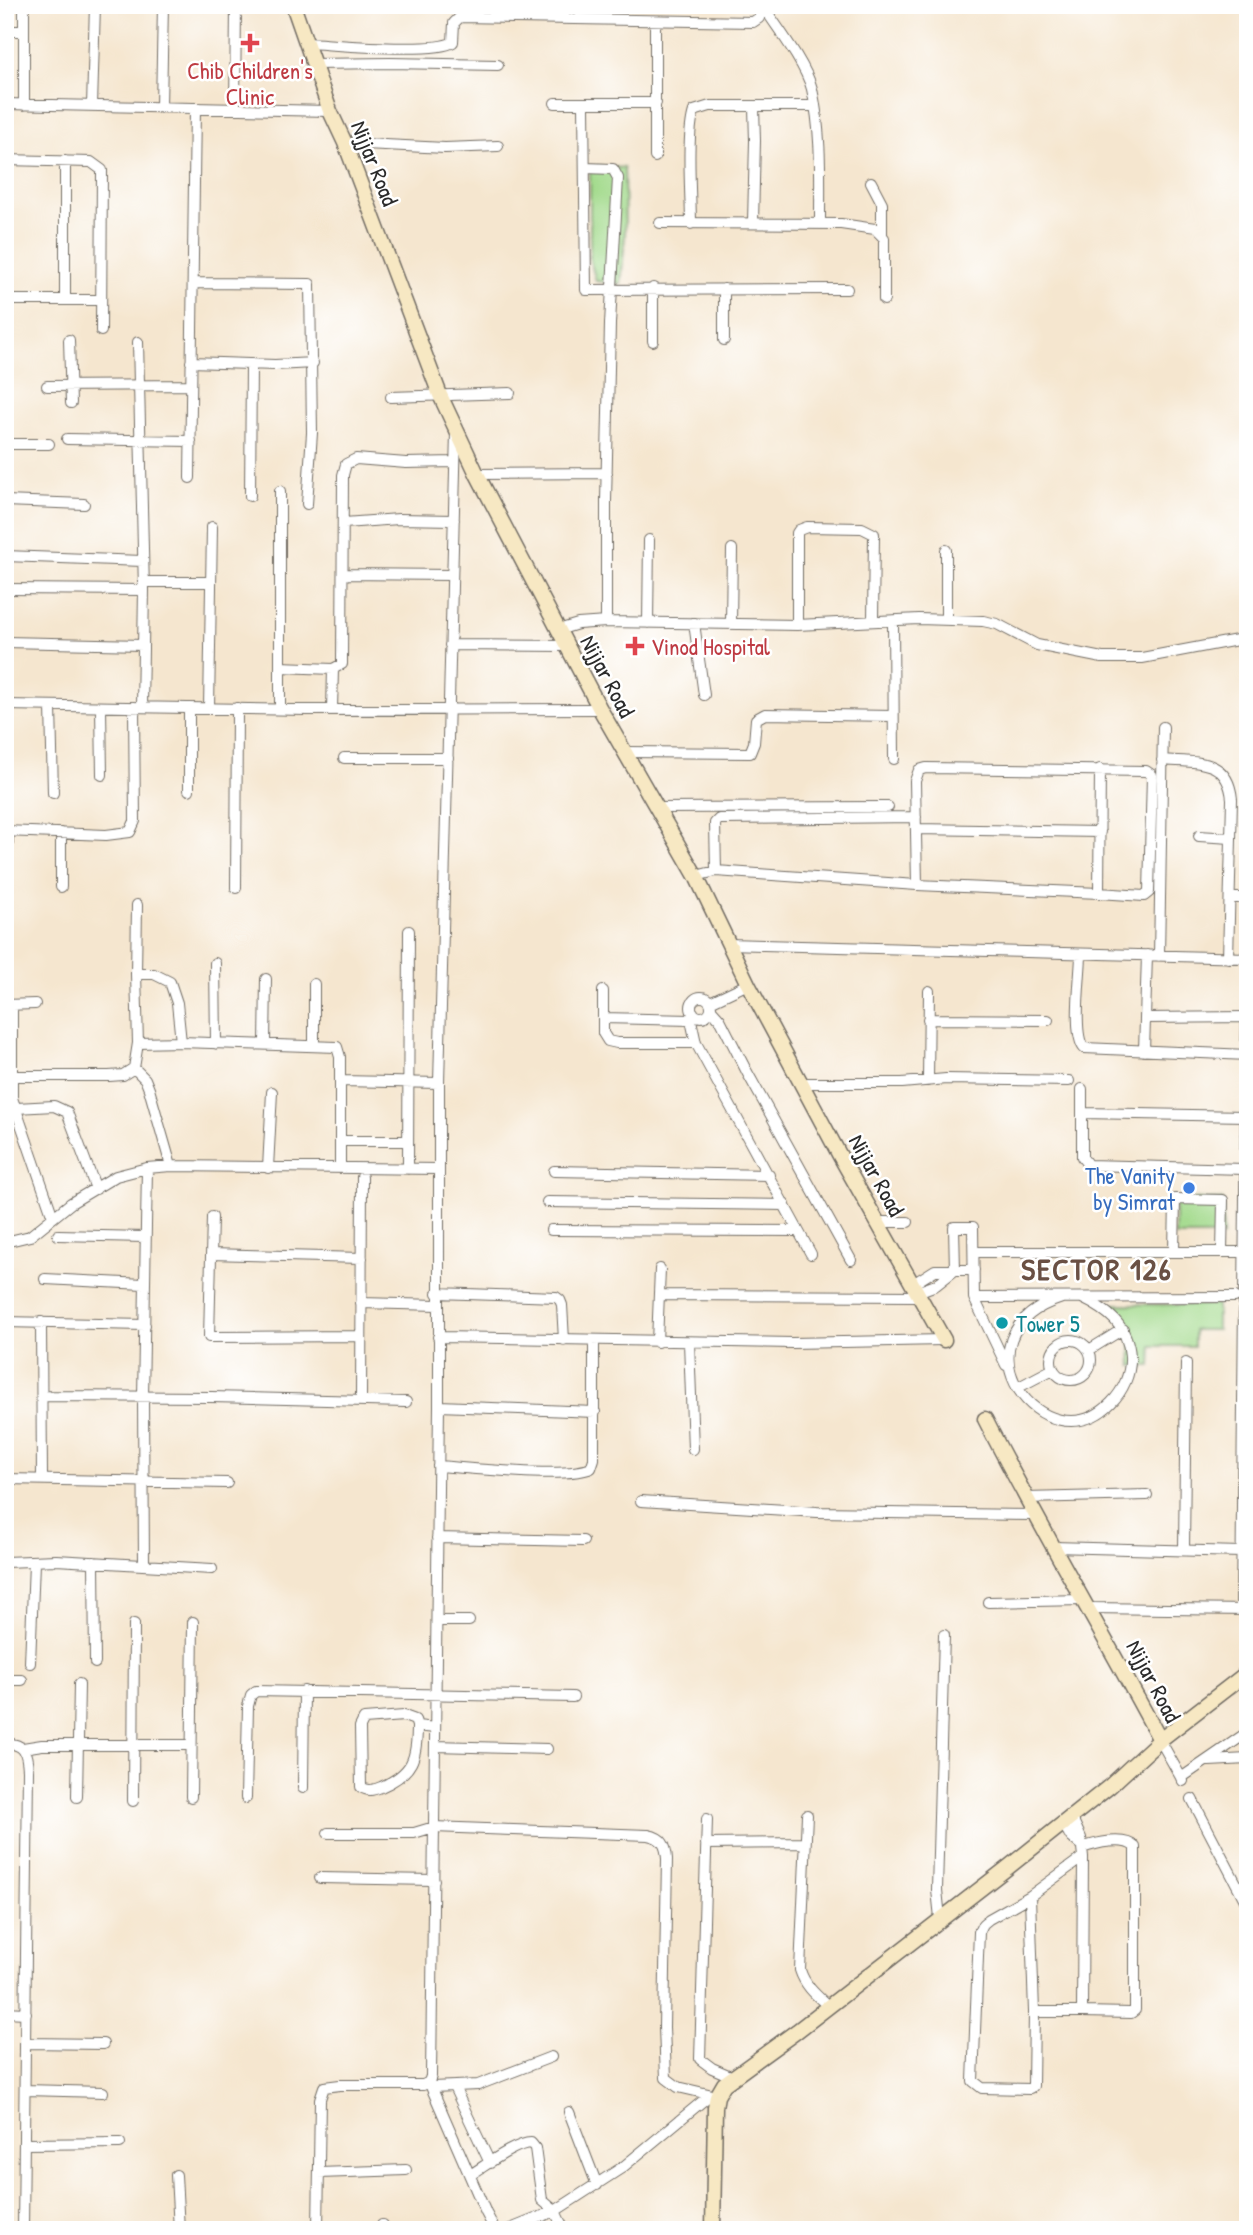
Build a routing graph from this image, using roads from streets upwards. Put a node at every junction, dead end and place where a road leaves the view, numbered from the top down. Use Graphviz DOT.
graph roads {
  1 [pos="24,5"];
  2 [pos="95,5"];
  3 [pos="163,5"];
  4 [pos="236,5"];
  5 [pos="293,5"];
  6 [pos="763,6"];
  7 [pos="655,21"];
  8 [pos="5,31"];
  9 [pos="24,31"];
  10 [pos="306,43"];
  11 [pos="313,64"];
  12 [pos="498,65"];
  13 [pos="555,103"];
  14 [pos="656,103"];
  15 [pos="5,104"];
  16 [pos="584,104"];
  17 [pos="24,105"];
  18 [pos="92,106"];
  19 [pos="815,106"];
  20 [pos="161,107"];
  21 [pos="754,107"];
  22 [pos="195,108"];
  23 [pos="235,108"];
  24 [pos="330,111"];
  25 [pos="345,143"];
  26 [pos="498,146"];
  27 [pos="655,157"];
  28 [pos="5,160"];
  29 [pos="65,161"];
  30 [pos="585,168"];
  31 [pos="871,183"];
  32 [pos="753,222"];
  33 [pos="660,223"];
  34 [pos="691,224"];
  35 [pos="820,224"];
  36 [pos="882,234"];
  37 [pos="194,283"];
  38 [pos="653,288"];
  39 [pos="612,289"];
  40 [pos="724,289"];
  41 [pos="847,289"];
  42 [pos="5,300"];
  43 [pos="65,300"];
  44 [pos="101,300"];
  45 [pos="884,300"];
  46 [pos="101,331"];
  47 [pos="69,340"];
  48 [pos="724,340"];
  49 [pos="653,341"];
  50 [pos="138,342"];
  51 [pos="191,362"];
  52 [pos="313,363"];
  53 [pos="251,364"];
  54 [pos="191,385"];
  55 [pos="47,386"];
  56 [pos="70,386"];
  57 [pos="140,386"];
  58 [pos="510,393"];
  59 [pos="440,395"];
  60 [pos="391,397"];
  61 [pos="71,403"];
  62 [pos="456,430"];
  63 [pos="67,439"];
  64 [pos="140,440"];
  65 [pos="191,441"];
  66 [pos="5,444"];
  67 [pos="49,444"];
  68 [pos="455,462"];
  69 [pos="607,473"];
  70 [pos="477,474"];
  71 [pos="190,478"];
  72 [pos="280,491"];
  73 [pos="250,496"];
  74 [pos="5,501"];
  75 [pos="84,504"];
  76 [pos="307,504"];
  77 [pos="454,520"];
  78 [pos="344,523"];
  79 [pos="212,527"];
  80 [pos="649,540"];
  81 [pos="732,549"];
  82 [pos="946,550"];
  83 [pos="5,556"];
  84 [pos="143,561"];
  85 [pos="343,574"];
  86 [pos="451,575"];
  87 [pos="211,582"];
  88 [pos="143,586"];
  89 [pos="5,589"];
  90 [pos="946,619"];
  91 [pos="873,621"];
  92 [pos="893,621"];
  93 [pos="606,622"];
  94 [pos="648,623"];
  95 [pos="694,623"];
  96 [pos="731,624"];
  97 [pos="797,625"];
  98 [pos="558,629"];
  99 [pos="1248,638"];
  100 [pos="5,642"];
  101 [pos="143,645"];
  102 [pos="450,645"];
  103 [pos="567,646"];
  104 [pos="280,667"];
  105 [pos="333,669"];
  106 [pos="704,695"];
  107 [pos="5,705"];
  108 [pos="51,706"];
  109 [pos="101,707"];
  110 [pos="138,707"];
  111 [pos="189,708"];
  112 [pos="209,708"];
  113 [pos="237,708"];
  114 [pos="280,709"];
  115 [pos="600,709"];
  116 [pos="332,710"];
  117 [pos="449,710"];
  118 [pos="893,716"];
  119 [pos="1163,727"];
  120 [pos="624,752"];
  121 [pos="344,758"];
  122 [pos="448,758"];
  123 [pos="894,759"];
  124 [pos="1162,760"];
  125 [pos="1100,769"];
  126 [pos="102,775"];
  127 [pos="188,790"];
  128 [pos="53,793"];
  129 [pos="888,807"];
  130 [pos="654,808"];
  131 [pos="916,817"];
  132 [pos="916,829"];
  133 [pos="7,832"];
  134 [pos="1100,832"];
  135 [pos="61,833"];
  136 [pos="1199,836"];
  137 [pos="1231,838"];
  138 [pos="716,871"];
  139 [pos="696,876"];
  140 [pos="8,882"];
  141 [pos="917,885"];
  142 [pos="61,887"];
  143 [pos="236,888"];
  144 [pos="1099,893"];
  145 [pos="1230,898"];
  146 [pos="1248,898"];
  147 [pos="137,905"];
  148 [pos="409,932"];
  149 [pos="728,944"];
  150 [pos="1081,954"];
  151 [pos="1146,955"];
  152 [pos="1159,956"];
  153 [pos="1228,958"];
  154 [pos="1248,958"];
  155 [pos="215,962"];
  156 [pos="135,974"];
  157 [pos="266,979"];
  158 [pos="314,984"];
  159 [pos="748,984"];
  160 [pos="603,991"];
  161 [pos="929,991"];
  162 [pos="35,1004"];
  163 [pos="9,1005"];
  164 [pos="710,1005"];
  165 [pos="692,1016"];
  166 [pos="1248,1017"];
  167 [pos="603,1018"];
  168 [pos="928,1018"];
  169 [pos="1145,1018"];
  170 [pos="1048,1020"];
  171 [pos="181,1042"];
  172 [pos="696,1043"];
  173 [pos="138,1044"];
  174 [pos="216,1044"];
  175 [pos="265,1044"];
  176 [pos="314,1045"];
  177 [pos="1144,1051"];
  178 [pos="1247,1055"];
  179 [pos="134,1068"];
  180 [pos="11,1076"];
  181 [pos="341,1081"];
  182 [pos="928,1081"];
  183 [pos="1069,1081"];
  184 [pos="408,1083"];
  185 [pos="439,1083"];
  186 [pos="801,1083"];
  187 [pos="1082,1088"];
  188 [pos="272,1092"];
  189 [pos="1246,1093"];
  190 [pos="11,1101"];
  191 [pos="1082,1113"];
  192 [pos="1246,1116"];
  193 [pos="341,1141"];
  194 [pos="407,1141"];
  195 [pos="171,1166"];
  196 [pos="147,1168"];
  197 [pos="268,1168"];
  198 [pos="340,1168"];
  199 [pos="408,1169"];
  200 [pos="439,1169"];
  201 [pos="1245,1169"];
  202 [pos="554,1171"];
  203 [pos="769,1175"];
  204 [pos="362,1177"];
  205 [pos="96,1189"];
  206 [pos="547,1202"];
  207 [pos="785,1205"];
  208 [pos="53,1217"];
  209 [pos="212,1217"];
  210 [pos="877,1222"];
  211 [pos="908,1222"];
  212 [pos="1246,1226"];
  213 [pos="551,1230"];
  214 [pos="798,1231"];
  215 [pos="58,1235"];
  216 [pos="145,1237"];
  217 [pos="6,1241"];
  218 [pos="974,1252"];
  219 [pos="1174,1252"];
  220 [pos="1223,1252"];
  221 [pos="1244,1252"];
  222 [pos="211,1254"];
  223 [pos="811,1254"];
  224 [pos="362,1258"];
  225 [pos="851,1260"];
  226 [pos="660,1269"];
  227 [pos="955,1270"];
  228 [pos="974,1270"];
  229 [pos="45,1279"];
  230 [pos="144,1284"];
  231 [pos="917,1290"];
  232 [pos="438,1293"];
  233 [pos="659,1295"];
  234 [pos="1235,1297"];
  235 [pos="974,1298"];
  236 [pos="1062,1298"];
  237 [pos="1082,1298"];
  238 [pos="361,1303"];
  239 [pos="438,1305"];
  240 [pos="5,1322"];
  241 [pos="41,1322"];
  242 [pos="145,1325"];
  243 [pos="1123,1329"];
  244 [pos="361,1336"];
  245 [pos="438,1337"];
  246 [pos="564,1340"];
  247 [pos="594,1340"];
  248 [pos="944,1340"];
  249 [pos="657,1342"];
  250 [pos="689,1342"];
  251 [pos="1089,1350"];
  252 [pos="1186,1363"];
  253 [pos="1053,1369"];
  254 [pos="1009,1372"];
  255 [pos="1017,1388"];
  256 [pos="42,1396"];
  257 [pos="143,1398"];
  258 [pos="361,1400"];
  259 [pos="406,1402"];
  260 [pos="439,1406"];
  261 [pos="594,1412"];
  262 [pos="985,1419"];
  263 [pos="693,1449"];
  264 [pos="1245,1459"];
  265 [pos="438,1466"];
  266 [pos="5,1479"];
  267 [pos="42,1479"];
  268 [pos="142,1483"];
  269 [pos="227,1483"];
  270 [pos="1147,1495"];
  271 [pos="1025,1498"];
  272 [pos="641,1501"];
  273 [pos="1245,1502"];
  274 [pos="1035,1516"];
  275 [pos="437,1538"];
  276 [pos="583,1541"];
  277 [pos="1243,1545"];
  278 [pos="1053,1547"];
  279 [pos="1184,1550"];
  280 [pos="5,1562"];
  281 [pos="93,1562"];
  282 [pos="34,1563"];
  283 [pos="144,1563"];
  284 [pos="212,1569"];
  285 [pos="988,1602"];
  286 [pos="1087,1604"];
  287 [pos="1244,1610"];
  288 [pos="437,1621"];
  289 [pos="469,1621"];
  290 [pos="194,1622"];
  291 [pos="134,1624"];
  292 [pos="944,1635"];
  293 [pos="30,1663"];
  294 [pos="95,1663"];
  295 [pos="1248,1672"];
  296 [pos="5,1680"];
  297 [pos="22,1680"];
  298 [pos="79,1684"];
  299 [pos="304,1690"];
  300 [pos="436,1693"];
  301 [pos="573,1697"];
  302 [pos="417,1726"];
  303 [pos="435,1728"];
  304 [pos="1248,1732"];
  305 [pos="1160,1740"];
  306 [pos="5,1743"];
  307 [pos="78,1745"];
  308 [pos="133,1745"];
  309 [pos="191,1745"];
  310 [pos="435,1746"];
  311 [pos="23,1748"];
  312 [pos="547,1749"];
  313 [pos="1248,1759"];
  314 [pos="1209,1761"];
  315 [pos="303,1788"];
  316 [pos="76,1797"];
  317 [pos="191,1797"];
  318 [pos="246,1798"];
  319 [pos="1192,1799"];
  320 [pos="134,1801"];
  321 [pos="807,1815"];
  322 [pos="706,1819"];
  323 [pos="1066,1819"];
  324 [pos="434,1827"];
  325 [pos="328,1833"];
  326 [pos="805,1843"];
  327 [pos="706,1844"];
  328 [pos="1082,1850"];
  329 [pos="320,1878"];
  330 [pos="434,1880"];
  331 [pos="1243,1889"];
  332 [pos="1030,1896"];
  333 [pos="1248,1906"];
  334 [pos="940,1918"];
  335 [pos="828,2006"];
  336 [pos="5,2012"];
  337 [pos="1034,2012"];
  338 [pos="1082,2012"];
  339 [pos="26,2013"];
  340 [pos="26,2043"];
  341 [pos="103,2044"];
  342 [pos="551,2057"];
  343 [pos="733,2077"];
  344 [pos="431,2084"];
  345 [pos="454,2087"];
  346 [pos="25,2091"];
  347 [pos="103,2092"];
  348 [pos="713,2095"];
  349 [pos="569,2112"];
  350 [pos="120,2143"];
  351 [pos="24,2144"];
  352 [pos="491,2163"];
  353 [pos="406,2170"];
  354 [pos="319,2173"];
  355 [pos="176,2175"];
  356 [pos="470,2175"];
  357 [pos="597,2185"];
  358 [pos="555,2211"];
  359 [pos="23,2230"];
  360 [pos="179,2230"];
  361 [pos="317,2230"];
  362 [pos="495,2230"];
  363 [pos="508,2230"];
  364 [pos="565,2230"];
  365 [pos="713,2230"];
  1 -- 9 [label="street"];
  2 -- 18 [label="street"];
  3 -- 20 [label="street"];
  4 -- 23 [label="street"];
  5 -- 10 [label="street, Nijjar Road"];
  6 -- 7 [label="street"];
  6 -- 19 [label="street"];
  7 -- 10 [label="street"];
  7 -- 14 [label="street"];
  8 -- 9 [label="street"];
  9 -- 17 [label="street"];
  10 -- 11 [label="street, Nijjar Road"];
  11 -- 12 [label="street"];
  11 -- 24 [label="street, Nijjar Road"];
  13 -- 16 [label="street"];
  14 -- 16 [label="street"];
  14 -- 27 [label="street"];
  15 -- 17 [label="street"];
  16 -- 30 [label="street"];
  17 -- 18 [label="street"];
  18 -- 20 [label="street"];
  19 -- 21 [label="street"];
  19 -- 35 [label="street"];
  20 -- 22 [label="street"];
  21 -- 32 [label="street"];
  21 -- 34 [label="street"];
  22 -- 23 [label="street"];
  22 -- 37 [label="street"];
  23 -- 24 [label="street"];
  24 -- 25 [label="street, Nijjar Road"];
  25 -- 26 [label="street"];
  25 -- 59 [label="street, Nijjar Road"];
  28 -- 29 [label="street"];
  29 -- 43 [label="street"];
  29 -- 44 [label="street"];
  30 -- 39 [label="street"];
  30 -- 39 [label="street"];
  31 -- 36 [label="street"];
  32 -- 34 [label="street"];
  32 -- 35 [label="street"];
  33 -- 34 [label="street"];
  35 -- 36 [label="street"];
  36 -- 45 [label="street"];
  37 -- 51 [label="street"];
  37 -- 52 [label="street"];
  38 -- 39 [label="street"];
  38 -- 40 [label="street"];
  38 -- 49 [label="street"];
  39 -- 69 [label="street"];
  40 -- 41 [label="street"];
  40 -- 48 [label="street"];
  42 -- 43 [label="street"];
  43 -- 44 [label="street"];
  44 -- 46 [label="street"];
  47 -- 56 [label="street"];
  50 -- 57 [label="street"];
  51 -- 53 [label="street"];
  51 -- 54 [label="street"];
  52 -- 53 [label="street"];
  52 -- 76 [label="street"];
  53 -- 73 [label="street"];
  54 -- 57 [label="street"];
  54 -- 65 [label="street"];
  55 -- 56 [label="street"];
  56 -- 57 [label="street"];
  56 -- 61 [label="street"];
  57 -- 64 [label="street"];
  58 -- 59 [label="street"];
  59 -- 60 [label="street"];
  59 -- 62 [label="street, Nijjar Road"];
  62 -- 68 [label="street"];
  62 -- 70 [label="street, Nijjar Road"];
  63 -- 64 [label="street"];
  64 -- 65 [label="street"];
  64 -- 84 [label="street"];
  65 -- 71 [label="street"];
  66 -- 67 [label="street"];
  68 -- 77 [label="street"];
  68 -- 78 [label="street"];
  69 -- 70 [label="street"];
  69 -- 93 [label="street"];
  70 -- 98 [label="street, Nijjar Road"];
  72 -- 104 [label="street"];
  74 -- 75 [label="street"];
  77 -- 78 [label="street"];
  77 -- 86 [label="street"];
  78 -- 85 [label="street"];
  79 -- 87 [label="street"];
  80 -- 94 [label="street"];
  81 -- 96 [label="street"];
  82 -- 90 [label="street"];
  83 -- 84 [label="street"];
  84 -- 88 [label="street"];
  85 -- 86 [label="street"];
  85 -- 105 [label="street"];
  86 -- 102 [label="street"];
  87 -- 88 [label="street"];
  87 -- 112 [label="street"];
  88 -- 89 [label="street"];
  88 -- 101 [label="street"];
  90 -- 92 [label="street"];
  90 -- 99 [label="street"];
  91 -- 92 [label="street"];
  91 -- 97 [label="street"];
  91 -- 97 [label="street"];
  92 -- 118 [label="street"];
  93 -- 94 [label="street"];
  93 -- 98 [label="street"];
  94 -- 95 [label="street"];
  95 -- 96 [label="street"];
  95 -- 106 [label="street"];
  96 -- 97 [label="street"];
  98 -- 103 [label="street, Nijjar Road"];
  100 -- 101 [label="street"];
  101 -- 110 [label="street"];
  102 -- 103 [label="street"];
  102 -- 117 [label="street"];
  103 -- 115 [label="street, Nijjar Road"];
  104 -- 105 [label="street"];
  104 -- 114 [label="street"];
  105 -- 116 [label="street"];
  107 -- 108 [label="street"];
  108 -- 109 [label="street"];
  108 -- 128 [label="street"];
  109 -- 110 [label="street"];
  109 -- 126 [label="street"];
  110 -- 111 [label="street"];
  110 -- 135 [label="street"];
  111 -- 112 [label="street"];
  111 -- 127 [label="street"];
  112 -- 113 [label="street"];
  113 -- 114 [label="street"];
  113 -- 143 [label="street"];
  114 -- 116 [label="street"];
  115 -- 117 [label="street"];
  115 -- 120 [label="street, Nijjar Road"];
  116 -- 117 [label="street"];
  117 -- 122 [label="street"];
  118 -- 120 [label="street"];
  118 -- 123 [label="street"];
  119 -- 124 [label="street"];
  120 -- 130 [label="street, Nijjar Road"];
  121 -- 122 [label="street"];
  122 -- 185 [label="street"];
  124 -- 137 [label="street"];
  124 -- 152 [label="street"];
  125 -- 131 [label="street"];
  125 -- 134 [label="street"];
  125 -- 144 [label="street"];
  129 -- 130 [label="street"];
  130 -- 139 [label="street, Nijjar Road"];
  131 -- 132 [label="street"];
  131 -- 138 [label="street"];
  132 -- 134 [label="street"];
  132 -- 141 [label="street"];
  133 -- 135 [label="street"];
  133 -- 140 [label="street"];
  134 -- 144 [label="street"];
  135 -- 142 [label="street"];
  136 -- 137 [label="street"];
  137 -- 145 [label="street"];
  138 -- 139 [label="street"];
  138 -- 141 [label="street"];
  139 -- 149 [label="street, Nijjar Road"];
  141 -- 144 [label="street"];
  145 -- 146 [label="street"];
  145 -- 153 [label="street"];
  147 -- 156 [label="street"];
  148 -- 184 [label="street"];
  149 -- 150 [label="street"];
  149 -- 159 [label="street, Nijjar Road"];
  150 -- 151 [label="street"];
  150 -- 177 [label="street"];
  151 -- 152 [label="street"];
  151 -- 169 [label="street"];
  152 -- 153 [label="street"];
  153 -- 154 [label="street"];
  155 -- 174 [label="street"];
  156 -- 171 [label="street"];
  156 -- 173 [label="street"];
  157 -- 175 [label="street"];
  158 -- 176 [label="street"];
  159 -- 164 [label="street"];
  159 -- 186 [label="street, Nijjar Road"];
  160 -- 167 [label="street"];
  161 -- 168 [label="street"];
  162 -- 163 [label="street"];
  163 -- 180 [label="street"];
  164 -- 165 [label="street"];
  164 -- 165 [label="street"];
  164 -- 225 [label="street"];
  165 -- 167 [label="street"];
  165 -- 172 [label="street"];
  166 -- 169 [label="street"];
  166 -- 178 [label="street"];
  167 -- 172 [label="street"];
  168 -- 170 [label="street"];
  168 -- 182 [label="street"];
  169 -- 177 [label="street"];
  171 -- 173 [label="street"];
  171 -- 174 [label="street"];
  172 -- 203 [label="street"];
  173 -- 179 [label="street"];
  174 -- 175 [label="street"];
  175 -- 176 [label="street"];
  176 -- 181 [label="street"];
  177 -- 178 [label="street"];
  179 -- 180 [label="street"];
  179 -- 195 [label="street"];
  180 -- 190 [label="street"];
  181 -- 184 [label="street"];
  181 -- 193 [label="street"];
  182 -- 183 [label="street"];
  182 -- 186 [label="street"];
  184 -- 185 [label="street"];
  184 -- 194 [label="street"];
  185 -- 200 [label="street"];
  186 -- 210 [label="street, Nijjar Road"];
  187 -- 191 [label="street"];
  188 -- 197 [label="street"];
  189 -- 192 [label="street"];
  190 -- 205 [label="street"];
  190 -- 208 [label="street"];
  191 -- 192 [label="street"];
  191 -- 201 [label="street"];
  192 -- 201 [label="street"];
  193 -- 194 [label="street"];
  193 -- 198 [label="street"];
  194 -- 199 [label="street"];
  195 -- 196 [label="street"];
  195 -- 197 [label="street"];
  196 -- 205 [label="street"];
  196 -- 216 [label="street"];
  197 -- 198 [label="street"];
  198 -- 199 [label="street"];
  199 -- 200 [label="street"];
  200 -- 232 [label="street"];
  201 -- 212 [label="street"];
  202 -- 203 [label="street"];
  203 -- 207 [label="street"];
  204 -- 224 [label="street"];
  205 -- 208 [label="street"];
  206 -- 207 [label="street"];
  207 -- 214 [label="street"];
  208 -- 217 [label="street"];
  209 -- 222 [label="street"];
  210 -- 211 [label="street"];
  210 -- 231 [label="street, Nijjar Road"];
  212 -- 221 [label="street"];
  213 -- 214 [label="street"];
  214 -- 223 [label="street"];
  215 -- 216 [label="street"];
  216 -- 230 [label="street"];
  218 -- 219 [label="street"];
  218 -- 227 [label="street"];
  218 -- 228 [label="street"];
  219 -- 220 [label="street"];
  219 -- 220 [label="street"];
  220 -- 221 [label="street"];
  221 -- 264 [label="street"];
  222 -- 224 [label="street"];
  222 -- 244 [label="street"];
  224 -- 238 [label="street"];
  226 -- 233 [label="street"];
  227 -- 228 [label="street"];
  227 -- 231 [label="street"];
  228 -- 235 [label="street"];
  229 -- 230 [label="street"];
  230 -- 242 [label="street"];
  231 -- 233 [label="street"];
  231 -- 248 [label="street, Nijjar Road"];
  232 -- 239 [label="street"];
  232 -- 246 [label="street"];
  233 -- 249 [label="street"];
  234 -- 237 [label="street"];
  235 -- 236 [label="street"];
  235 -- 254 [label="street"];
  236 -- 237 [label="street"];
  236 -- 254 [label="street"];
  237 -- 243 [label="street"];
  238 -- 239 [label="street"];
  238 -- 244 [label="street"];
  239 -- 245 [label="street"];
  240 -- 241 [label="street"];
  241 -- 242 [label="street"];
  241 -- 256 [label="street"];
  242 -- 257 [label="street"];
  243 -- 251 [label="street"];
  243 -- 255 [label="street"];
  244 -- 258 [label="street"];
  245 -- 246 [label="street"];
  245 -- 260 [label="street"];
  246 -- 247 [label="street"];
  247 -- 249 [label="street"];
  247 -- 261 [label="street"];
  248 -- 250 [label="street"];
  249 -- 250 [label="street"];
  250 -- 263 [label="street"];
  251 -- 253 [label="street"];
  251 -- 253 [label="street"];
  252 -- 279 [label="street"];
  253 -- 255 [label="street"];
  254 -- 255 [label="street"];
  256 -- 257 [label="street"];
  256 -- 267 [label="street"];
  257 -- 258 [label="street"];
  257 -- 268 [label="street"];
  258 -- 259 [label="street"];
  260 -- 261 [label="street"];
  260 -- 265 [label="street"];
  261 -- 265 [label="street"];
  262 -- 271 [label="street, Nijjar Road"];
  264 -- 273 [label="street"];
  265 -- 275 [label="street"];
  266 -- 267 [label="street"];
  267 -- 268 [label="street"];
  268 -- 269 [label="street"];
  268 -- 283 [label="street"];
  270 -- 271 [label="street"];
  271 -- 274 [label="street, Nijjar Road"];
  272 -- 274 [label="street"];
  273 -- 277 [label="street"];
  274 -- 278 [label="street, Nijjar Road"];
  275 -- 276 [label="street"];
  275 -- 288 [label="street"];
  277 -- 279 [label="street"];
  277 -- 287 [label="street"];
  278 -- 279 [label="street"];
  278 -- 286 [label="street, Nijjar Road"];
  280 -- 282 [label="street"];
  281 -- 282 [label="street"];
  281 -- 283 [label="street"];
  281 -- 294 [label="street"];
  282 -- 293 [label="street"];
  283 -- 284 [label="street"];
  285 -- 286 [label="street"];
  286 -- 287 [label="street"];
  286 -- 305 [label="street, Nijjar Road"];
  288 -- 289 [label="street"];
  288 -- 300 [label="street"];
  290 -- 309 [label="street"];
  291 -- 308 [label="street"];
  292 -- 334 [label="street"];
  295 -- 305 [label="street"];
  296 -- 297 [label="street"];
  298 -- 307 [label="street"];
  299 -- 300 [label="street"];
  299 -- 315 [label="street"];
  299 -- 318 [label="street"];
  300 -- 301 [label="street"];
  300 -- 303 [label="street"];
  302 -- 302 [label="street"];
  302 -- 303 [label="street"];
  303 -- 310 [label="street"];
  304 -- 314 [label="street"];
  305 -- 314 [label="street, Nijjar Road"];
  305 -- 323 [label="street"];
  306 -- 311 [label="street"];
  307 -- 308 [label="street"];
  307 -- 311 [label="street"];
  307 -- 316 [label="street"];
  308 -- 309 [label="street"];
  308 -- 320 [label="street"];
  309 -- 317 [label="street"];
  310 -- 312 [label="street"];
  310 -- 324 [label="street"];
  311 -- 339 [label="street"];
  313 -- 314 [label="street"];
  319 -- 331 [label="street"];
  321 -- 326 [label="street"];
  322 -- 327 [label="street"];
  323 -- 328 [label="street"];
  323 -- 334 [label="street"];
  324 -- 325 [label="street"];
  324 -- 330 [label="street"];
  324 -- 348 [label="street"];
  326 -- 327 [label="street"];
  326 -- 335 [label="street"];
  327 -- 343 [label="street"];
  328 -- 332 [label="street"];
  328 -- 338 [label="street"];
  328 -- 338 [label="street"];
  329 -- 330 [label="street"];
  330 -- 344 [label="street"];
  331 -- 333 [label="street"];
  332 -- 337 [label="street"];
  332 -- 337 [label="street"];
  334 -- 335 [label="street"];
  335 -- 343 [label="street"];
  336 -- 339 [label="street"];
  337 -- 338 [label="street"];
  339 -- 340 [label="street"];
  340 -- 341 [label="street"];
  340 -- 346 [label="street"];
  342 -- 345 [label="street"];
  343 -- 348 [label="street"];
  344 -- 345 [label="street"];
  344 -- 354 [label="street"];
  344 -- 356 [label="street"];
  345 -- 352 [label="street"];
  346 -- 347 [label="street"];
  346 -- 351 [label="street"];
  348 -- 357 [label="street"];
  348 -- 365 [label="street"];
  349 -- 357 [label="street"];
  350 -- 351 [label="street"];
  351 -- 359 [label="street"];
  352 -- 356 [label="street"];
  352 -- 358 [label="street"];
  353 -- 354 [label="street"];
  354 -- 361 [label="street"];
  355 -- 360 [label="street"];
  356 -- 362 [label="street"];
  357 -- 358 [label="street"];
  358 -- 363 [label="street"];
  358 -- 364 [label="street"];
}
